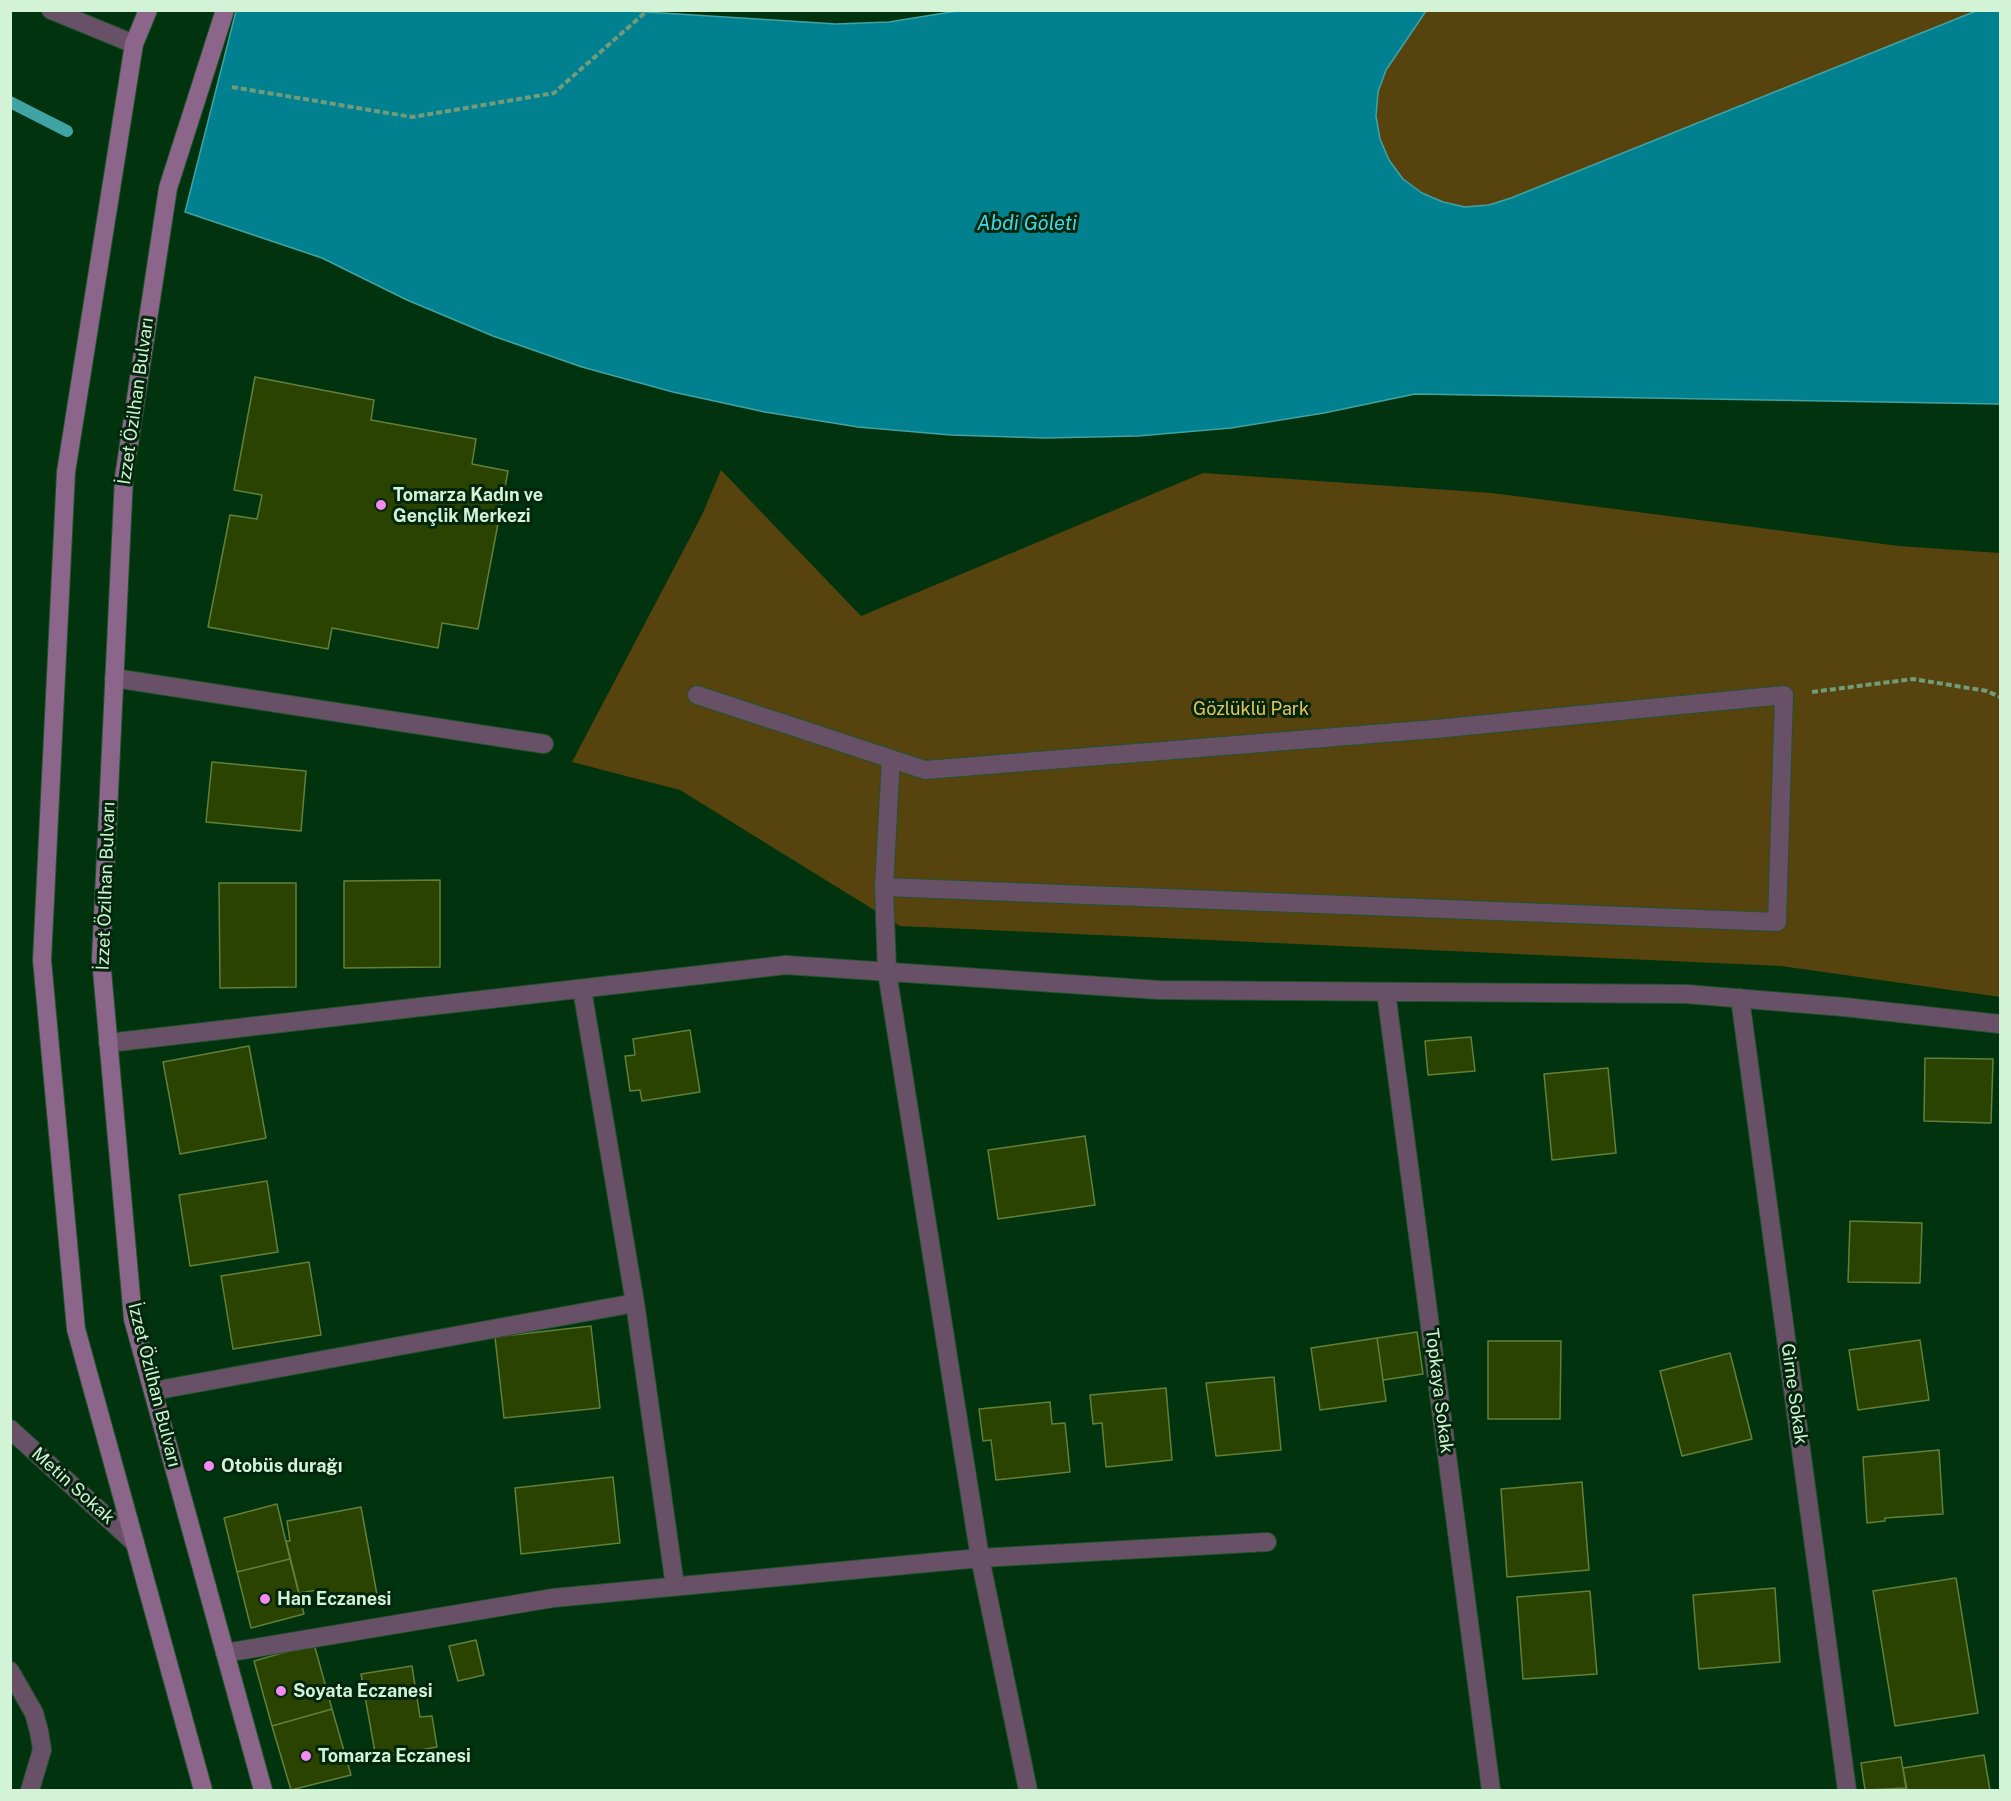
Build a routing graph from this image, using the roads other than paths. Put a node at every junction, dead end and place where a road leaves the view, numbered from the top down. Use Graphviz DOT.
graph roads {
  1 [pos="51,10"];
  2 [pos="148,10"];
  3 [pos="225,10"];
  4 [pos="134,44"];
  5 [pos="114,678"];
  6 [pos="697,695"];
  7 [pos="544,744"];
  8 [pos="891,759"];
  9 [pos="884,887"];
  10 [pos="887,972"];
  11 [pos="582,989"];
  12 [pos="1386,992"];
  13 [pos="1740,998"];
  14 [pos="2001,1024"];
  15 [pos="108,1043"];
  16 [pos="635,1304"];
  17 [pos="153,1391"];
  18 [pos="10,1429"];
  19 [pos="1267,1542"];
  20 [pos="135,1543"];
  21 [pos="980,1558"];
  22 [pos="675,1586"];
  23 [pos="225,1653"];
  24 [pos="10,1671"];
  25 [pos="30,1791"];
  26 [pos="203,1791"];
  27 [pos="262,1791"];
  28 [pos="1028,1791"];
  29 [pos="1491,1791"];
  30 [pos="1847,1791"];
  1 -- 4 [label="street"];
  2 -- 4 [label="main road"];
  3 -- 5 [label="main road, İzzet Özilhan Bulvarı"];
  4 -- 20 [label="main road"];
  5 -- 7 [label="street"];
  5 -- 15 [label="main road, İzzet Özilhan Bulvarı"];
  6 -- 8 [label="street"];
  8 -- 9 [label="street"];
  8 -- 9 [label="street"];
  9 -- 10 [label="street"];
  10 -- 11 [label="street"];
  10 -- 12 [label="street"];
  10 -- 21 [label="street"];
  11 -- 15 [label="street"];
  11 -- 16 [label="street"];
  12 -- 13 [label="street"];
  12 -- 29 [label="street, Topkaya Sokak"];
  13 -- 14 [label="street"];
  13 -- 30 [label="street, Girne Sokak"];
  15 -- 17 [label="main road, İzzet Özilhan Bulvarı"];
  16 -- 17 [label="street"];
  16 -- 22 [label="street"];
  17 -- 23 [label="main road, İzzet Özilhan Bulvarı"];
  18 -- 20 [label="street, Metin Sokak"];
  19 -- 21 [label="street"];
  20 -- 26 [label="main road"];
  21 -- 22 [label="street"];
  21 -- 28 [label="street"];
  22 -- 23 [label="street"];
  23 -- 27 [label="main road, İzzet Özilhan Bulvarı"];
  24 -- 25 [label="street"];
}
